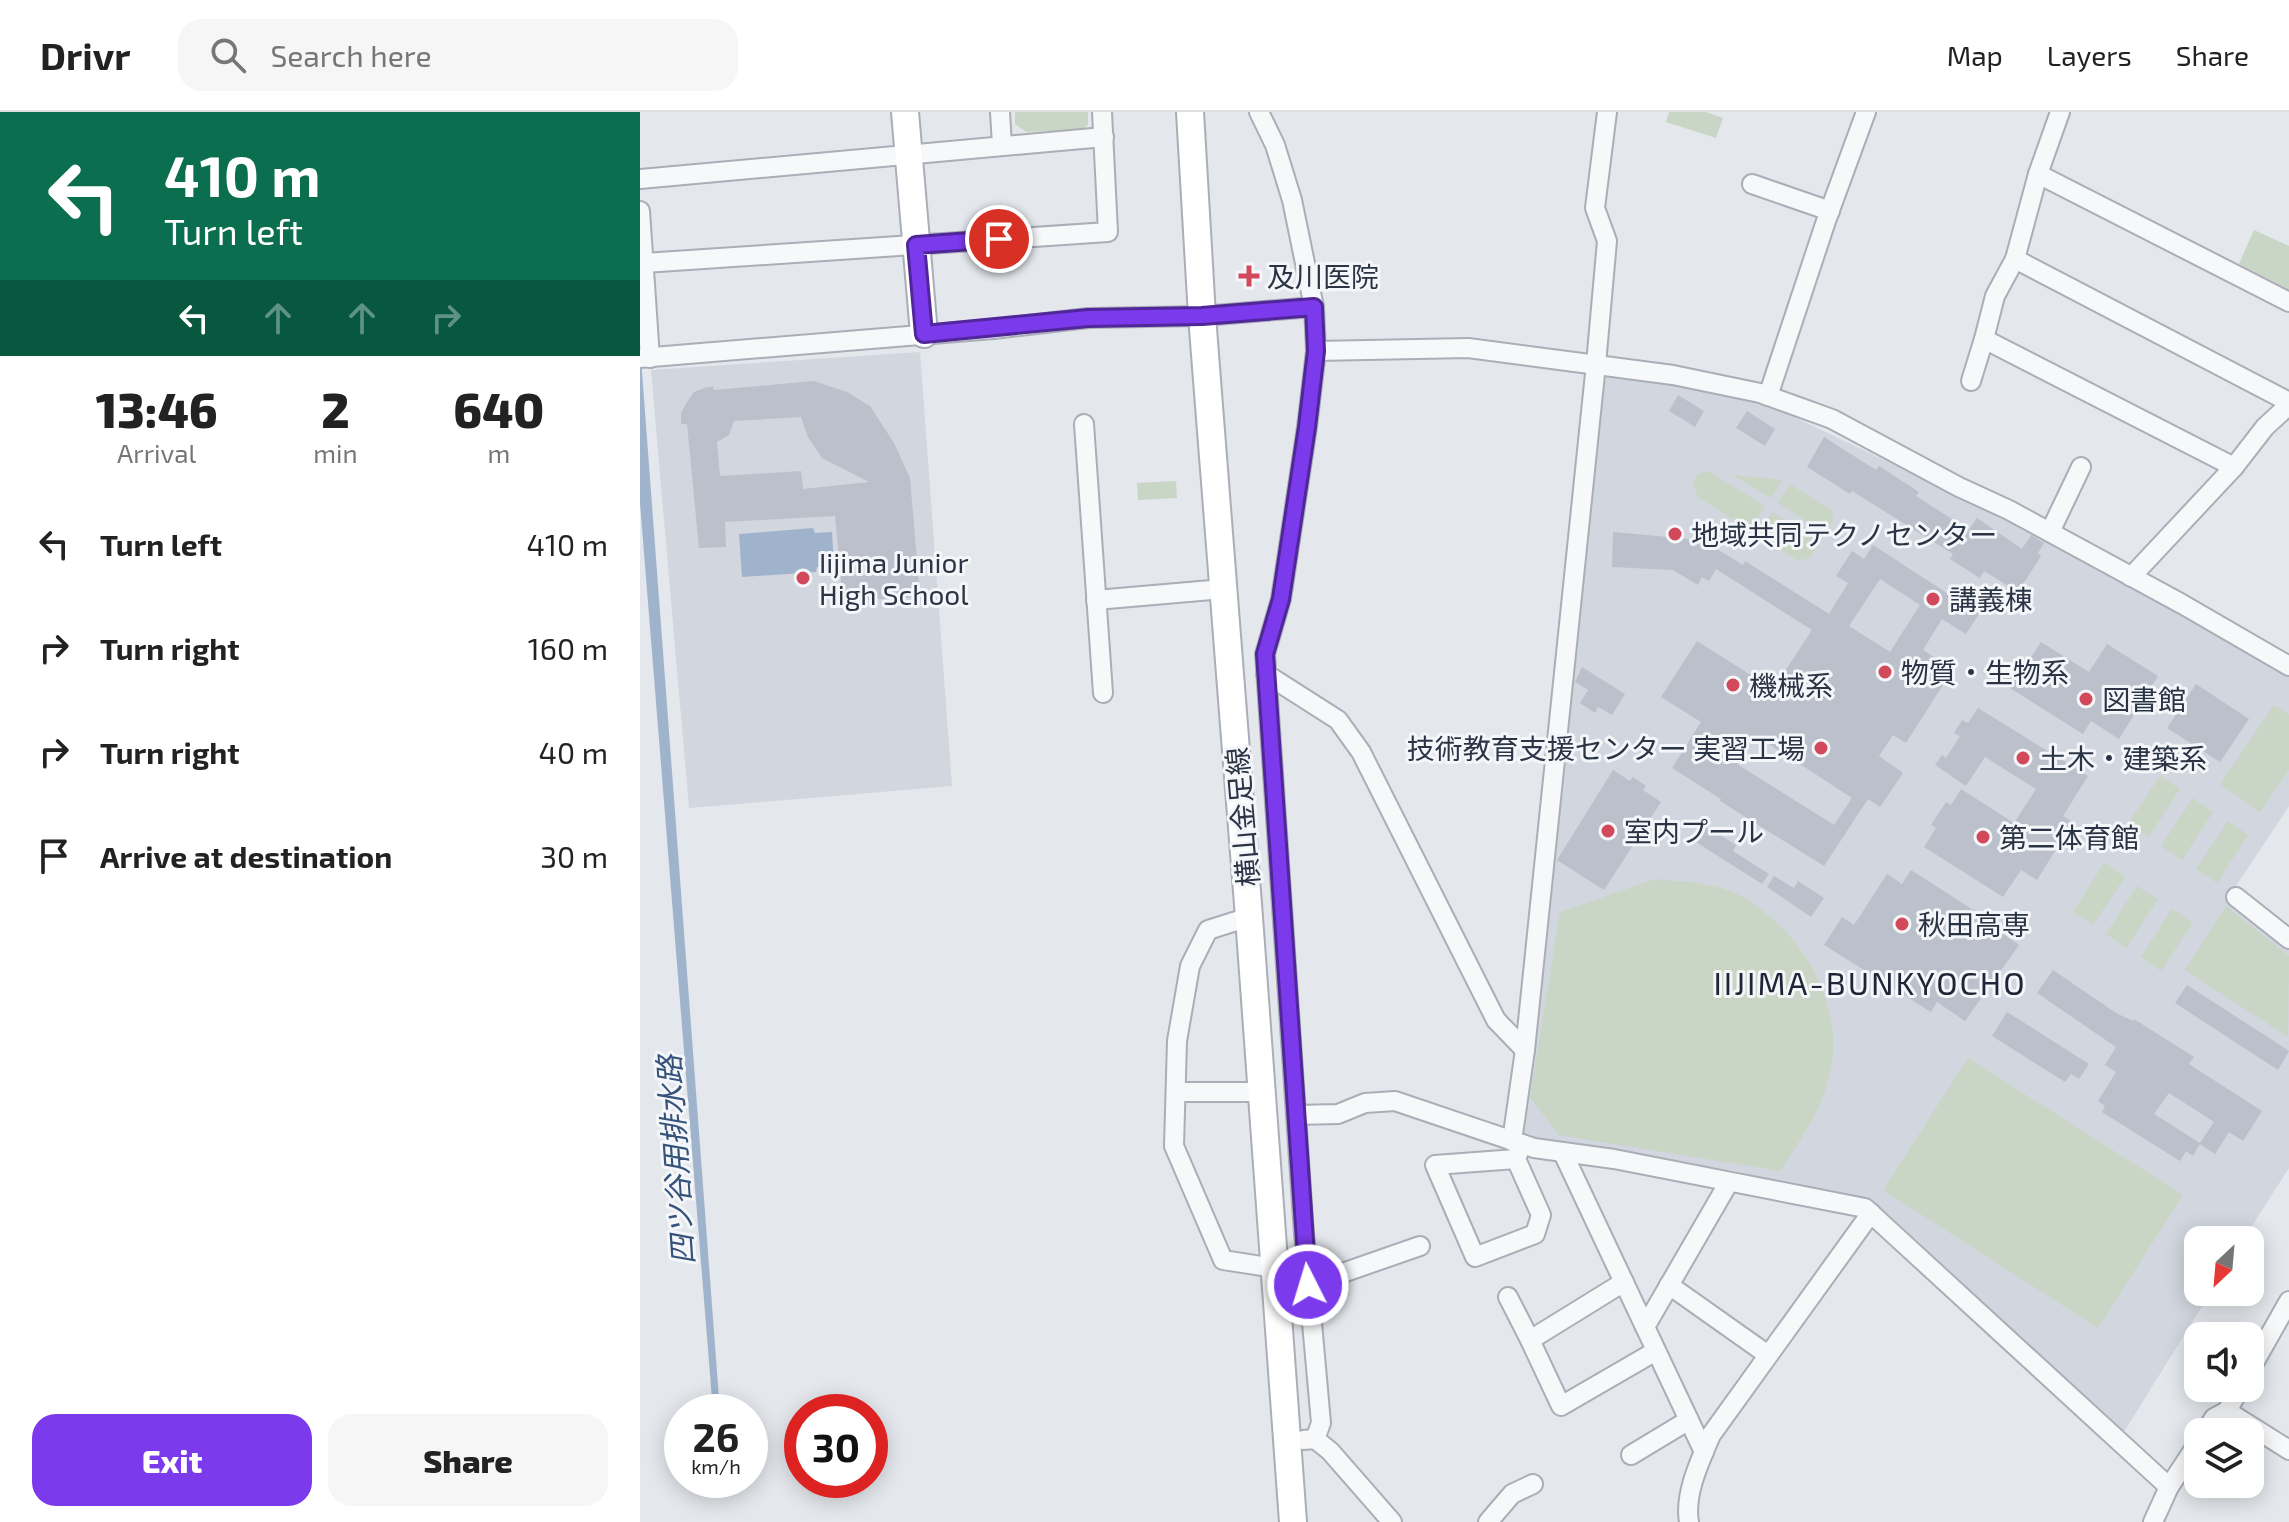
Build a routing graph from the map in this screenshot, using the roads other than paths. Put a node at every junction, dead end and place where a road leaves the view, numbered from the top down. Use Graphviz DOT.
graph roads {
  1 [pos="905,112"];
  2 [pos="1000,112"];
  3 [pos="1102,112"];
  4 [pos="1190,112"];
  5 [pos="1259,112"];
  6 [pos="1607,112"];
  7 [pos="1866,112"];
  8 [pos="2060,112"];
  9 [pos="1104,137"];
  10 [pos="1002,145"];
  11 [pos="909,156"];
  12 [pos="2038,174"];
  13 [pos="640,179"];
  14 [pos="1752,184"];
  15 [pos="640,211"];
  16 [pos="1830,211"];
  17 [pos="916,245"];
  18 [pos="2015,259"];
  19 [pos="644,263"];
  20 [pos="2289,302"];
  21 [pos="1314,307"];
  22 [pos="1202,316"];
  23 [pos="924,334"];
  24 [pos="1984,339"];
  25 [pos="1316,351"];
  26 [pos="644,358"];
  27 [pos="1596,364"];
  28 [pos="1971,381"];
  29 [pos="1768,396"];
  30 [pos="2288,407"];
  31 [pos="1084,424"];
  32 [pos="2081,467"];
  33 [pos="2234,467"];
  34 [pos="2050,532"];
  35 [pos="2131,577"];
  36 [pos="1223,589"];
  37 [pos="1096,600"];
  38 [pos="2289,666"];
  39 [pos="1266,674"];
  40 [pos="1103,693"];
  41 [pos="2236,897"];
  42 [pos="1249,917"];
  43 [pos="2289,939"];
  44 [pos="1525,1050"];
  45 [pos="1176,1092"];
  46 [pos="1262,1092"];
  47 [pos="1296,1115"];
  48 [pos="1516,1148"];
  49 [pos="1563,1153"];
  50 [pos="1729,1182"];
  51 [pos="1871,1213"];
  52 [pos="1420,1246"];
  53 [pos="1275,1268"];
  54 [pos="1624,1282"];
  55 [pos="1308,1285"];
  56 [pos="1669,1285"];
  57 [pos="1508,1297"];
  58 [pos="2289,1301"];
  59 [pos="1645,1327"];
  60 [pos="1530,1340"];
  61 [pos="2264,1345"];
  62 [pos="1656,1351"];
  63 [pos="1768,1355"];
  64 [pos="2232,1402"];
  65 [pos="2227,1411"];
  66 [pos="2214,1418"];
  67 [pos="1689,1420"];
  68 [pos="1315,1439"];
  69 [pos="1288,1440"];
  70 [pos="2289,1450"];
  71 [pos="1704,1452"];
  72 [pos="1631,1455"];
  73 [pos="2184,1464"];
  74 [pos="1533,1484"];
  75 [pos="2169,1487"];
  76 [pos="1293,1522"];
  77 [pos="1392,1522"];
  78 [pos="1488,1522"];
  79 [pos="1689,1522"];
  80 [pos="2153,1522"];
  1 -- 11 [label="street"];
  2 -- 10 [label="street"];
  3 -- 9 [label="street"];
  4 -- 22 [label="street, 横山金足線"];
  5 -- 21 [label="street"];
  6 -- 27 [label="street"];
  7 -- 16 [label="street"];
  8 -- 12 [label="street"];
  9 -- 10 [label="street"];
  9 -- 17 [label="street"];
  10 -- 11 [label="street"];
  11 -- 13 [label="street"];
  11 -- 17 [label="street"];
  12 -- 18 [label="street"];
  12 -- 20 [label="street"];
  14 -- 16 [label="street"];
  15 -- 19 [label="street"];
  16 -- 29 [label="street"];
  17 -- 19 [label="street"];
  17 -- 23 [label="street"];
  18 -- 24 [label="street"];
  18 -- 30 [label="street"];
  19 -- 26 [label="street"];
  21 -- 22 [label="street"];
  21 -- 25 [label="street"];
  22 -- 23 [label="street"];
  22 -- 36 [label="street, 横山金足線"];
  23 -- 26 [label="street"];
  24 -- 28 [label="street"];
  24 -- 33 [label="street"];
  25 -- 27 [label="street"];
  25 -- 39 [label="street"];
  27 -- 29 [label="street"];
  27 -- 44 [label="street"];
  29 -- 34 [label="street"];
  30 -- 33 [label="street"];
  31 -- 37 [label="street"];
  32 -- 34 [label="street"];
  33 -- 35 [label="street"];
  34 -- 35 [label="street"];
  35 -- 38 [label="street"];
  36 -- 37 [label="street"];
  36 -- 42 [label="street, 横山金足線"];
  37 -- 40 [label="street"];
  39 -- 44 [label="street"];
  39 -- 47 [label="street"];
  41 -- 43 [label="street"];
  42 -- 45 [label="street"];
  42 -- 46 [label="street, 横山金足線"];
  44 -- 48 [label="street"];
  45 -- 46 [label="street"];
  45 -- 53 [label="street"];
  46 -- 53 [label="street, 横山金足線"];
  47 -- 48 [label="street"];
  47 -- 55 [label="street"];
  48 -- 48 [label="street"];
  48 -- 49 [label="street"];
  49 -- 50 [label="street"];
  49 -- 54 [label="street"];
  50 -- 51 [label="street"];
  50 -- 56 [label="street"];
  51 -- 63 [label="street"];
  51 -- 75 [label="street"];
  52 -- 55 [label="street"];
  53 -- 69 [label="street, 横山金足線"];
  54 -- 59 [label="street"];
  54 -- 60 [label="street"];
  55 -- 68 [label="street"];
  56 -- 59 [label="street"];
  56 -- 63 [label="street"];
  57 -- 60 [label="street"];
  58 -- 61 [label="street"];
  59 -- 62 [label="street"];
  60 -- 62 [label="street"];
  62 -- 67 [label="street"];
  63 -- 71 [label="street"];
  64 -- 65 [label="street"];
  65 -- 66 [label="street"];
  65 -- 70 [label="street"];
  67 -- 71 [label="street"];
  67 -- 72 [label="street"];
  68 -- 69 [label="street"];
  68 -- 77 [label="street"];
  69 -- 76 [label="street, 横山金足線"];
  71 -- 79 [label="street"];
  73 -- 75 [label="street"];
  74 -- 78 [label="street"];
  75 -- 80 [label="street"];
}
